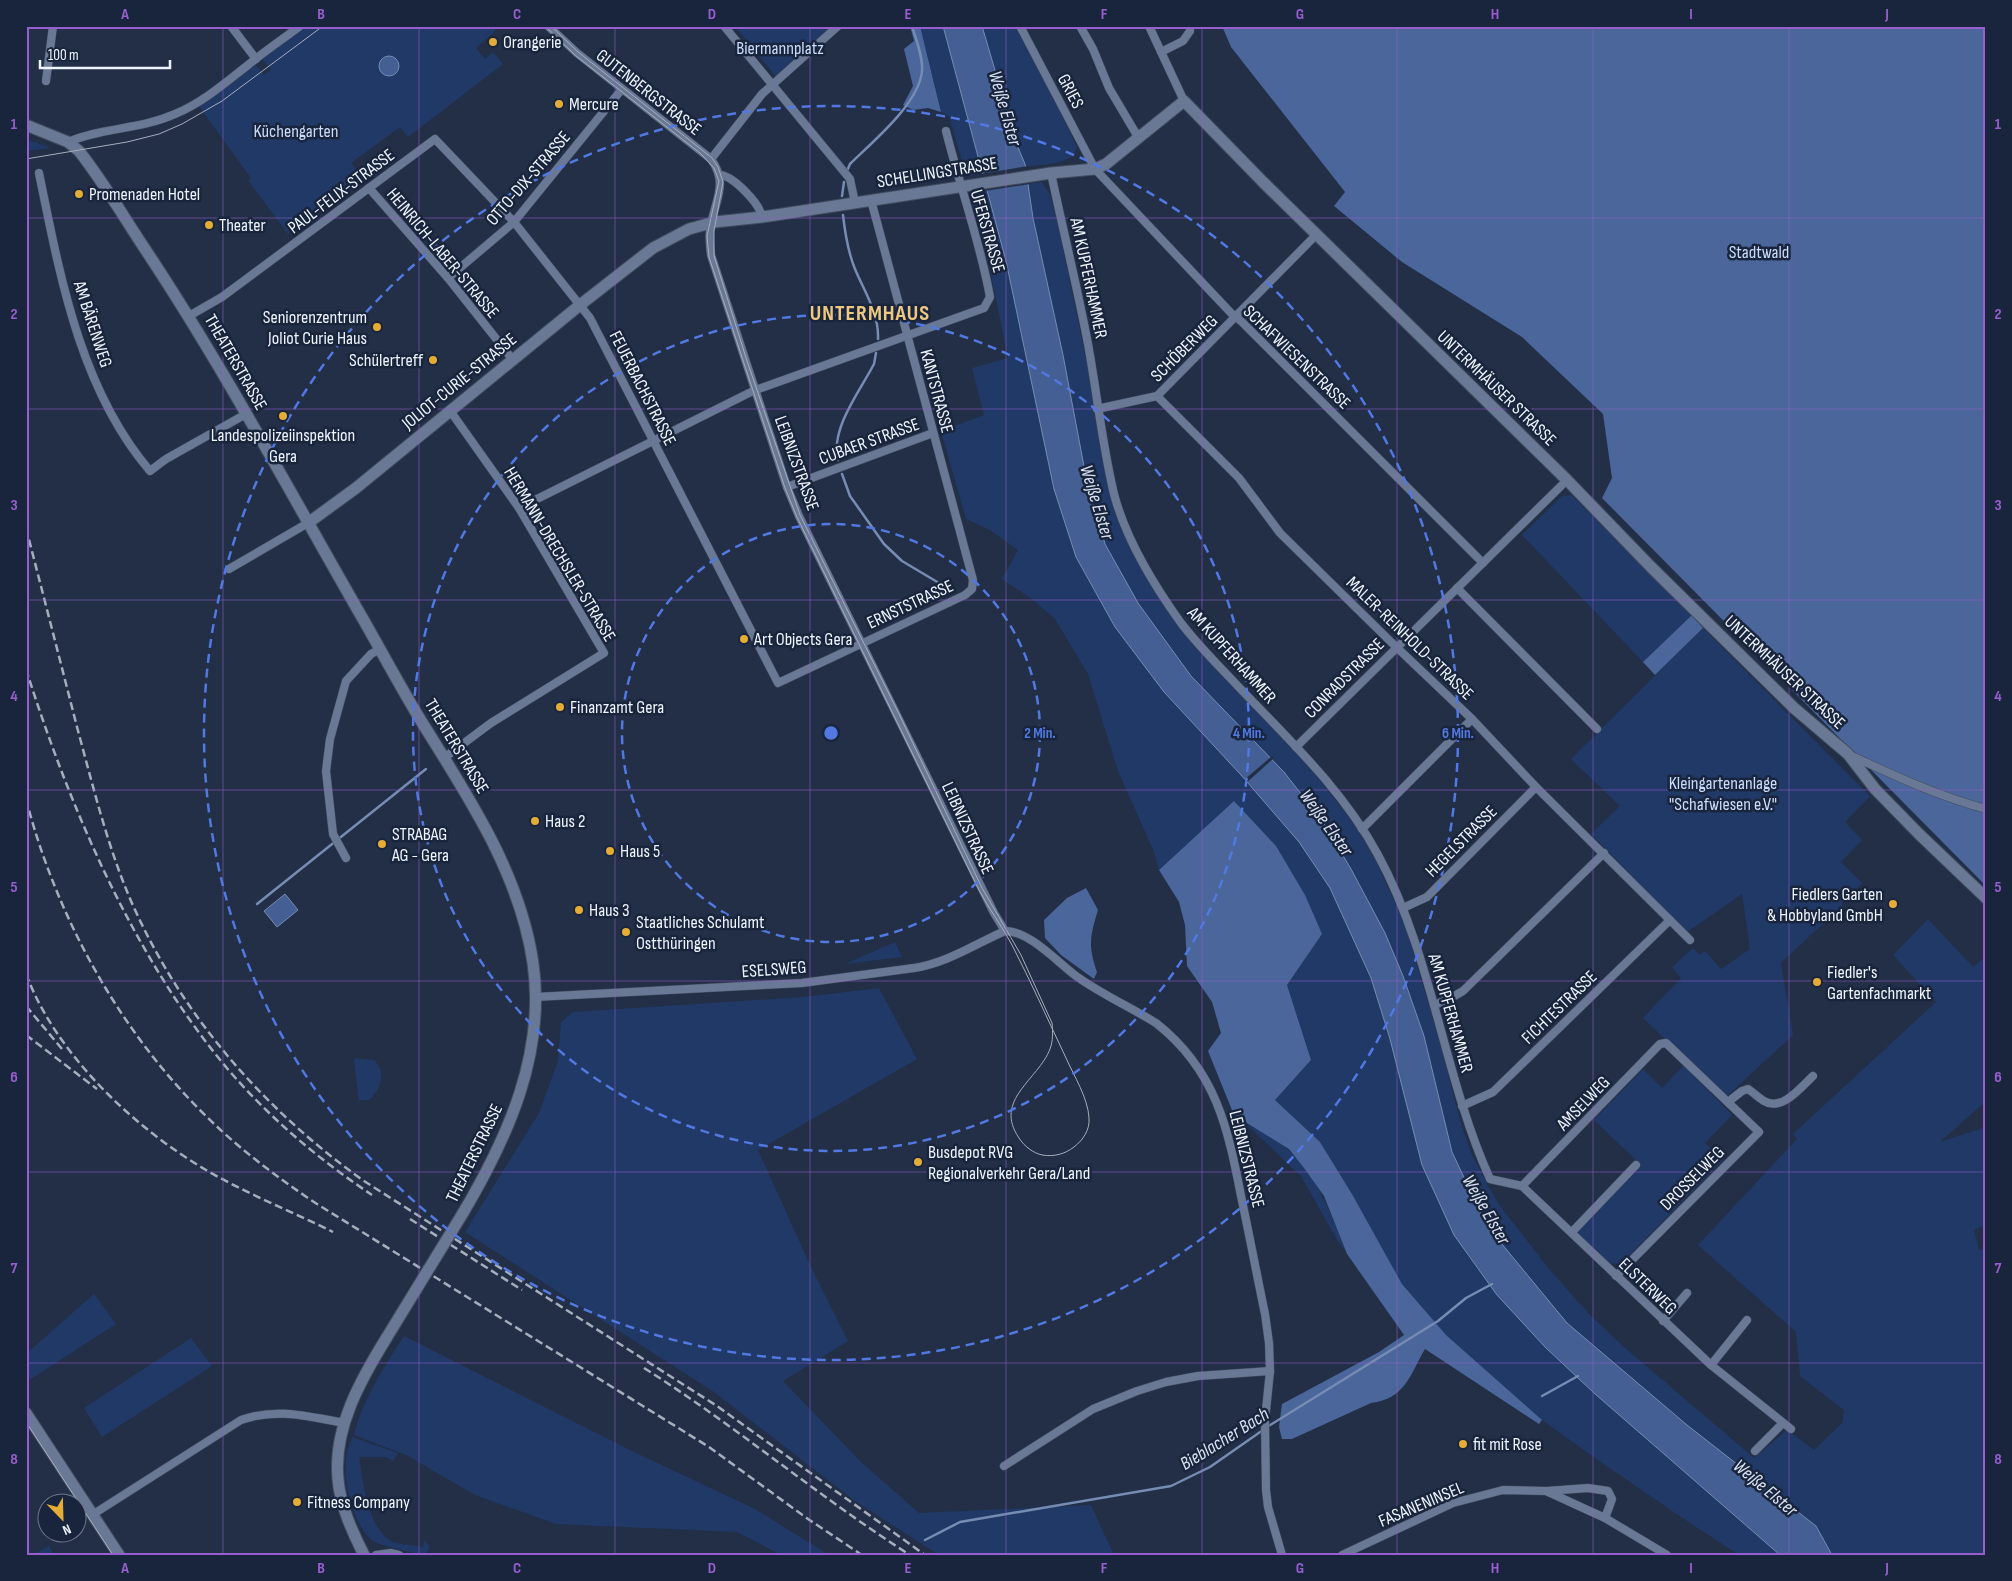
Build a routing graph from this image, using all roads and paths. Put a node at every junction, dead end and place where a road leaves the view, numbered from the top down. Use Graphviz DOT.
graph roads {
  1 [pos="53,26"];
  2 [pos="231,26"];
  3 [pos="300,26"];
  4 [pos="548,26"];
  5 [pos="724,26"];
  6 [pos="838,26"];
  7 [pos="1020,26"];
  8 [pos="1080,26"];
  9 [pos="1149,26"];
  10 [pos="1190,26"];
  11 [pos="1161,52"];
  12 [pos="253,61"];
  13 [pos="46,82"];
  14 [pos="772,84"];
  15 [pos="622,89"];
  16 [pos="1184,101"];
  17 [pos="26,125"];
  18 [pos="946,131"];
  19 [pos="1138,137"];
  20 [pos="435,139"];
  21 [pos="68,142"];
  22 [pos="711,159"];
  23 [pos="1095,169"];
  24 [pos="39,173"];
  25 [pos="1046,173"];
  26 [pos="719,175"];
  27 [pos="964,186"];
  28 [pos="369,188"];
  29 [pos="871,200"];
  30 [pos="855,203"];
  31 [pos="762,216"];
  32 [pos="514,222"];
  33 [pos="712,223"];
  34 [pos="1317,234"];
  35 [pos="448,278"];
  36 [pos="580,305"];
  37 [pos="189,316"];
  38 [pos="1236,317"];
  39 [pos="907,335"];
  40 [pos="513,360"];
  41 [pos="755,390"];
  42 [pos="1157,396"];
  43 [pos="1097,409"];
  44 [pos="450,412"];
  45 [pos="246,414"];
  46 [pos="933,433"];
  47 [pos="654,441"];
  48 [pos="1566,480"];
  49 [pos="787,487"];
  50 [pos="519,508"];
  51 [pos="308,524"];
  52 [pos="1483,563"];
  53 [pos="229,569"];
  54 [pos="1457,588"];
  55 [pos="972,589"];
  56 [pos="861,643"];
  57 [pos="1397,648"];
  58 [pos="380,649"];
  59 [pos="778,683"];
  60 [pos="1472,719"];
  61 [pos="1597,729"];
  62 [pos="1296,747"];
  63 [pos="1848,754"];
  64 [pos="444,758"];
  65 [pos="1536,787"];
  66 [pos="1986,808"];
  67 [pos="1362,829"];
  68 [pos="1604,854"];
  69 [pos="346,858"];
  70 [pos="1986,898"];
  71 [pos="1403,908"];
  72 [pos="1670,920"];
  73 [pos="1005,931"];
  74 [pos="1690,940"];
  75 [pos="535,997"];
  76 [pos="1434,1005"];
  77 [pos="1666,1043"];
  78 [pos="1813,1076"];
  79 [pos="1728,1102"];
  80 [pos="1462,1106"];
  81 [pos="1636,1164"];
  82 [pos="1522,1186"];
  83 [pos="1572,1232"];
  84 [pos="1616,1276"];
  85 [pos="1687,1293"];
  86 [pos="1747,1320"];
  87 [pos="1663,1321"];
  88 [pos="1711,1365"];
  89 [pos="1270,1371"];
  90 [pos="26,1413"];
  91 [pos="345,1423"];
  92 [pos="1783,1423"];
  93 [pos="1791,1429"];
  94 [pos="1755,1451"];
  95 [pos="1004,1466"];
  96 [pos="1546,1491"];
  97 [pos="92,1515"];
  98 [pos="1604,1518"];
  99 [pos="119,1555"];
  100 [pos="364,1555"];
  101 [pos="376,1555"];
  102 [pos="399,1555"];
  103 [pos="1282,1555"];
  104 [pos="1342,1555"];
  105 [pos="1667,1555"];
  1 -- 13 [label="street"];
  2 -- 12 [label="street"];
  3 -- 12 [label="street"];
  4 -- 15 [label="street, GUTENBERGSTRASSE"];
  5 -- 14 [label="street"];
  6 -- 14 [label="street"];
  7 -- 23 [label="street, GRIES"];
  8 -- 19 [label="street"];
  9 -- 11 [label="street, UNTERMHÄUSER STRASSE"];
  10 -- 11 [label="street"];
  11 -- 16 [label="street, UNTERMHÄUSER STRASSE"];
  12 -- 21 [label="street"];
  14 -- 22 [label="street"];
  14 -- 30 [label="street"];
  15 -- 22 [label="street, GUTENBERGSTRASSE"];
  15 -- 32 [label="street, OTTO-DIX-STRASSE"];
  16 -- 19 [label="main road, SCHELLINGSTRASSE"];
  16 -- 34 [label="main road, UNTERMHÄUSER STRASSE"];
  17 -- 21 [label="main road, THEATERSTRASSE"];
  18 -- 27 [label="street, UFERSTRASSE"];
  19 -- 23 [label="main road, SCHELLINGSTRASSE"];
  20 -- 28 [label="street, PAUL-FELIX-STRASSE"];
  20 -- 32 [label="street, FEUERBACHSTRASSE"];
  21 -- 37 [label="main road, THEATERSTRASSE"];
  22 -- 26 [label="street"];
  23 -- 25 [label="main road, SCHELLINGSTRASSE"];
  23 -- 38 [label="street, SCHAFWIESENSTRASSE"];
  24 -- 45 [label="street, AM BÄRENWEG"];
  25 -- 27 [label="main road, SCHELLINGSTRASSE"];
  25 -- 43 [label="street, AM KUPFERHAMMER"];
  26 -- 31 [label="street"];
  26 -- 33 [label="street, LEIBNIZSTRASSE"];
  27 -- 29 [label="main road, SCHELLINGSTRASSE"];
  27 -- 39 [label="street, UFERSTRASSE"];
  28 -- 35 [label="street, HEINRICH-LABER-STRASSE"];
  28 -- 37 [label="street, PAUL-FELIX-STRASSE"];
  29 -- 30 [label="main road, SCHELLINGSTRASSE"];
  29 -- 39 [label="street, KANTSTRASSE"];
  30 -- 31 [label="main road, SCHELLINGSTRASSE"];
  31 -- 33 [label="main road, SCHELLINGSTRASSE"];
  32 -- 35 [label="street, OTTO-DIX-STRASSE"];
  32 -- 36 [label="street, FEUERBACHSTRASSE"];
  33 -- 36 [label="main road, JOLIOT-CURIE-STRASSE"];
  33 -- 41 [label="street, LEIBNIZSTRASSE"];
  34 -- 38 [label="street, SCHÖBERWEG"];
  34 -- 48 [label="main road, UNTERMHÄUSER STRASSE"];
  35 -- 40 [label="street, HEINRICH-LABER-STRASSE"];
  36 -- 40 [label="main road, JOLIOT-CURIE-STRASSE"];
  36 -- 47 [label="street, FEUERBACHSTRASSE"];
  37 -- 45 [label="main road, THEATERSTRASSE"];
  38 -- 42 [label="street, SCHÖBERWEG"];
  38 -- 52 [label="street, SCHAFWIESENSTRASSE"];
  39 -- 41 [label="street"];
  39 -- 46 [label="street, KANTSTRASSE"];
  40 -- 44 [label="main road, JOLIOT-CURIE-STRASSE"];
  41 -- 47 [label="street"];
  41 -- 49 [label="street, LEIBNIZSTRASSE"];
  42 -- 43 [label="street, SCHÖBERWEG"];
  42 -- 57 [label="street, MALER-REINHOLD-STRASSE"];
  43 -- 62 [label="street, AM KUPFERHAMMER"];
  44 -- 50 [label="street, HERMANN-DRECHSLER-STRASSE"];
  44 -- 51 [label="main road, JOLIOT-CURIE-STRASSE"];
  45 -- 51 [label="main road, THEATERSTRASSE"];
  46 -- 49 [label="street, CUBAER STRASSE"];
  46 -- 55 [label="street, KANTSTRASSE"];
  47 -- 50 [label="street"];
  47 -- 59 [label="street, FEUERBACHSTRASSE"];
  48 -- 52 [label="street, CONRADSTRASSE"];
  48 -- 63 [label="main road, UNTERMHÄUSER STRASSE"];
  49 -- 56 [label="street, LEIBNIZSTRASSE"];
  50 -- 64 [label="street, HERMANN-DRECHSLER-STRASSE"];
  51 -- 53 [label="street, JOLIOT-CURIE-STRASSE"];
  51 -- 58 [label="main road, THEATERSTRASSE"];
  52 -- 54 [label="street, CONRADSTRASSE"];
  54 -- 57 [label="street, CONRADSTRASSE"];
  54 -- 61 [label="street"];
  55 -- 56 [label="street, ERNSTSTRASSE"];
  56 -- 59 [label="street, ERNSTSTRASSE"];
  56 -- 73 [label="street, LEIBNIZSTRASSE"];
  57 -- 60 [label="street, MALER-REINHOLD-STRASSE"];
  57 -- 62 [label="street, CONRADSTRASSE"];
  58 -- 64 [label="main road, THEATERSTRASSE"];
  58 -- 69 [label="street"];
  60 -- 65 [label="street, MALER-REINHOLD-STRASSE"];
  60 -- 67 [label="street"];
  62 -- 67 [label="street, AM KUPFERHAMMER"];
  63 -- 66 [label="street, UNTERMHÄUSER STRASSE"];
  63 -- 70 [label="main road, UNTERMHÄUSER STRASSE"];
  64 -- 75 [label="main road, THEATERSTRASSE"];
  65 -- 68 [label="street, MALER-REINHOLD-STRASSE"];
  65 -- 71 [label="street, HEGELSTRASSE"];
  67 -- 71 [label="street, AM KUPFERHAMMER"];
  68 -- 72 [label="street, MALER-REINHOLD-STRASSE"];
  68 -- 76 [label="street"];
  71 -- 76 [label="street, AM KUPFERHAMMER"];
  72 -- 74 [label="street, MALER-REINHOLD-STRASSE"];
  72 -- 80 [label="street, FICHTESTRASSE"];
  73 -- 75 [label="street, ESELSWEG"];
  73 -- 89 [label="street, LEIBNIZSTRASSE"];
  75 -- 91 [label="main road, THEATERSTRASSE, bridge"];
  76 -- 80 [label="street, AM KUPFERHAMMER"];
  77 -- 79 [label="street, DROSSELWEG"];
  77 -- 82 [label="street, AMSELWEG"];
  78 -- 79 [label="street"];
  79 -- 84 [label="street, DROSSELWEG"];
  80 -- 82 [label="street, AM KUPFERHAMMER"];
  81 -- 83 [label="street"];
  82 -- 83 [label="street, ELSTERWEG"];
  83 -- 84 [label="street, ELSTERWEG"];
  84 -- 87 [label="street, ELSTERWEG"];
  85 -- 87 [label="street"];
  86 -- 88 [label="street"];
  87 -- 88 [label="street, ELSTERWEG"];
  88 -- 92 [label="street, ELSTERWEG"];
  89 -- 95 [label="street"];
  89 -- 103 [label="street, LEIBNIZSTRASSE"];
  90 -- 97 [label="main road"];
  91 -- 97 [label="street"];
  91 -- 100 [label="main road, THEATERSTRASSE"];
  92 -- 93 [label="street, ELSTERWEG"];
  92 -- 94 [label="street"];
  96 -- 98 [label="street, FASANENINSEL"];
  96 -- 98 [label="street, FASANENINSEL"];
  96 -- 104 [label="street, FASANENINSEL"];
  97 -- 99 [label="main road"];
  98 -- 105 [label="street, FASANENINSEL"];
  101 -- 102 [label="street"];
}
